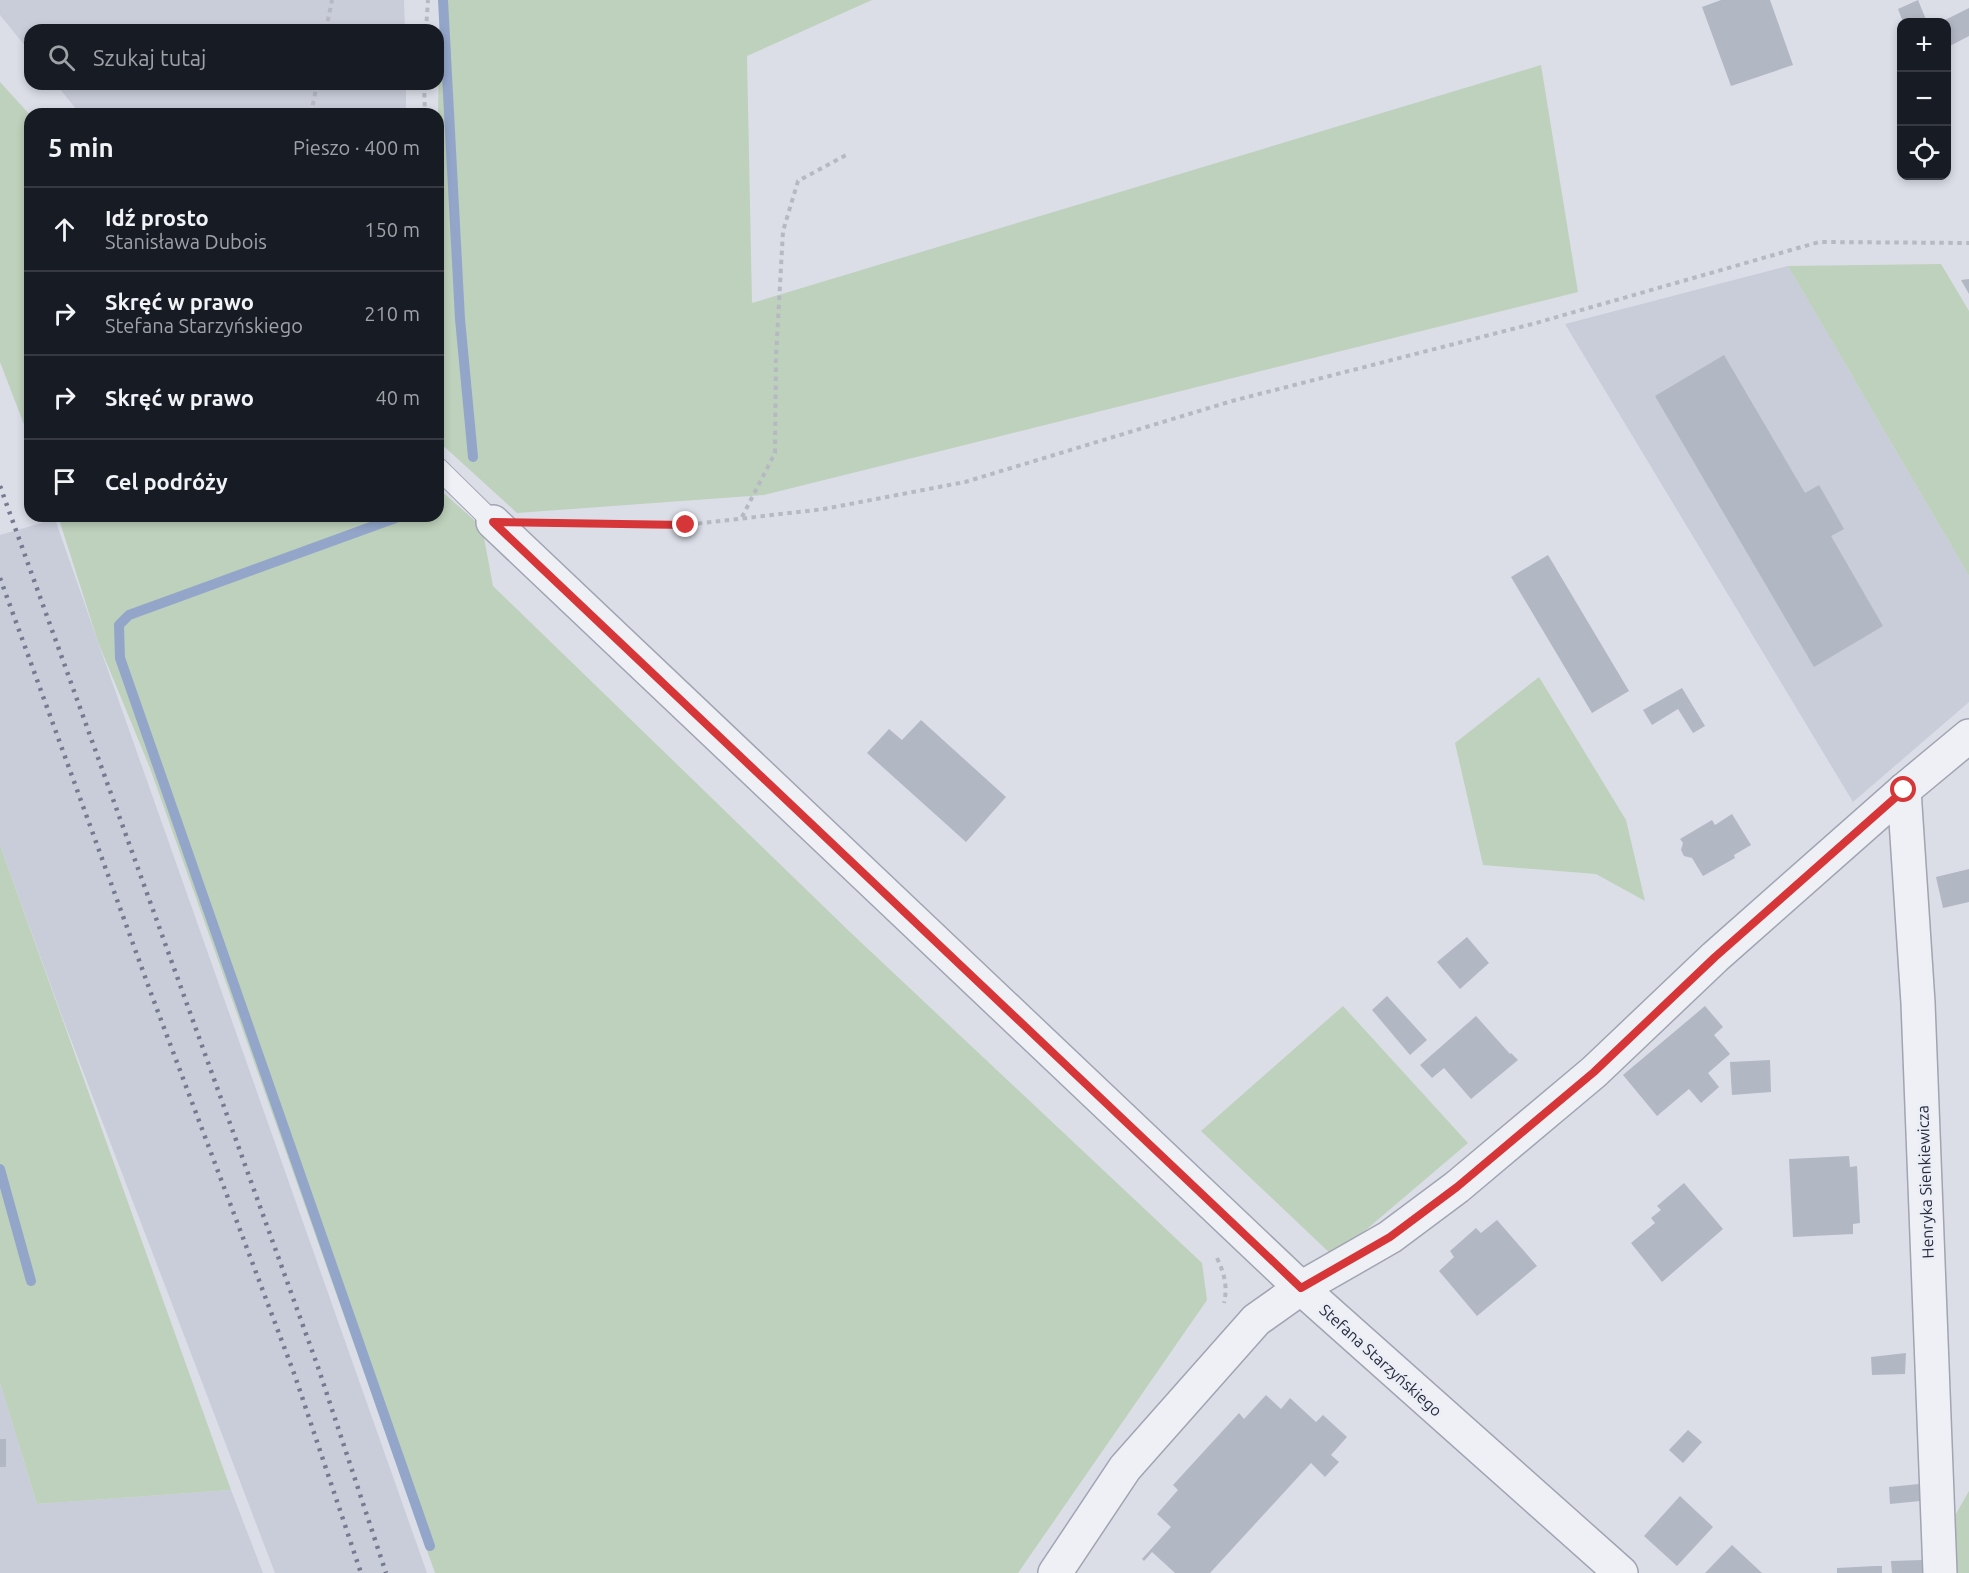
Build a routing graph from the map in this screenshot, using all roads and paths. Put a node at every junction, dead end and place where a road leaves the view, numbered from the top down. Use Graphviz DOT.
graph roads {
  1 [pos="332,0"];
  2 [pos="428,0"];
  3 [pos="328,24"];
  4 [pos="426,24"];
  5 [pos="316,90"];
  6 [pos="424,90"];
  7 [pos="312,108"];
  8 [pos="425,108"];
  9 [pos="849,154"];
  10 [pos="1969,243"];
  11 [pos="444,474"];
  12 [pos="742,518"];
  13 [pos="493,522"];
  14 [pos="1969,736"];
  15 [pos="1904,790"];
  16 [pos="1215,1254"];
  17 [pos="1301,1288"];
  18 [pos="1222,1309"];
  19 [pos="1055,1573"];
  20 [pos="1621,1573"];
  21 [pos="1940,1573"];
  1 -- 3 [label="path"];
  2 -- 4 [label="path"];
  5 -- 7 [label="path"];
  6 -- 8 [label="path"];
  9 -- 12 [label="path"];
  10 -- 12 [label="path"];
  11 -- 13 [label="lane"];
  12 -- 13 [label="path"];
  13 -- 17 [label="street, Stefana Starzyńskiego"];
  14 -- 15 [label="street"];
  15 -- 17 [label="street"];
  15 -- 21 [label="street, Henryka Sienkiewicza"];
  16 -- 18 [label="path"];
  17 -- 19 [label="street"];
  17 -- 20 [label="street, Stefana Starzyńskiego"];
}
